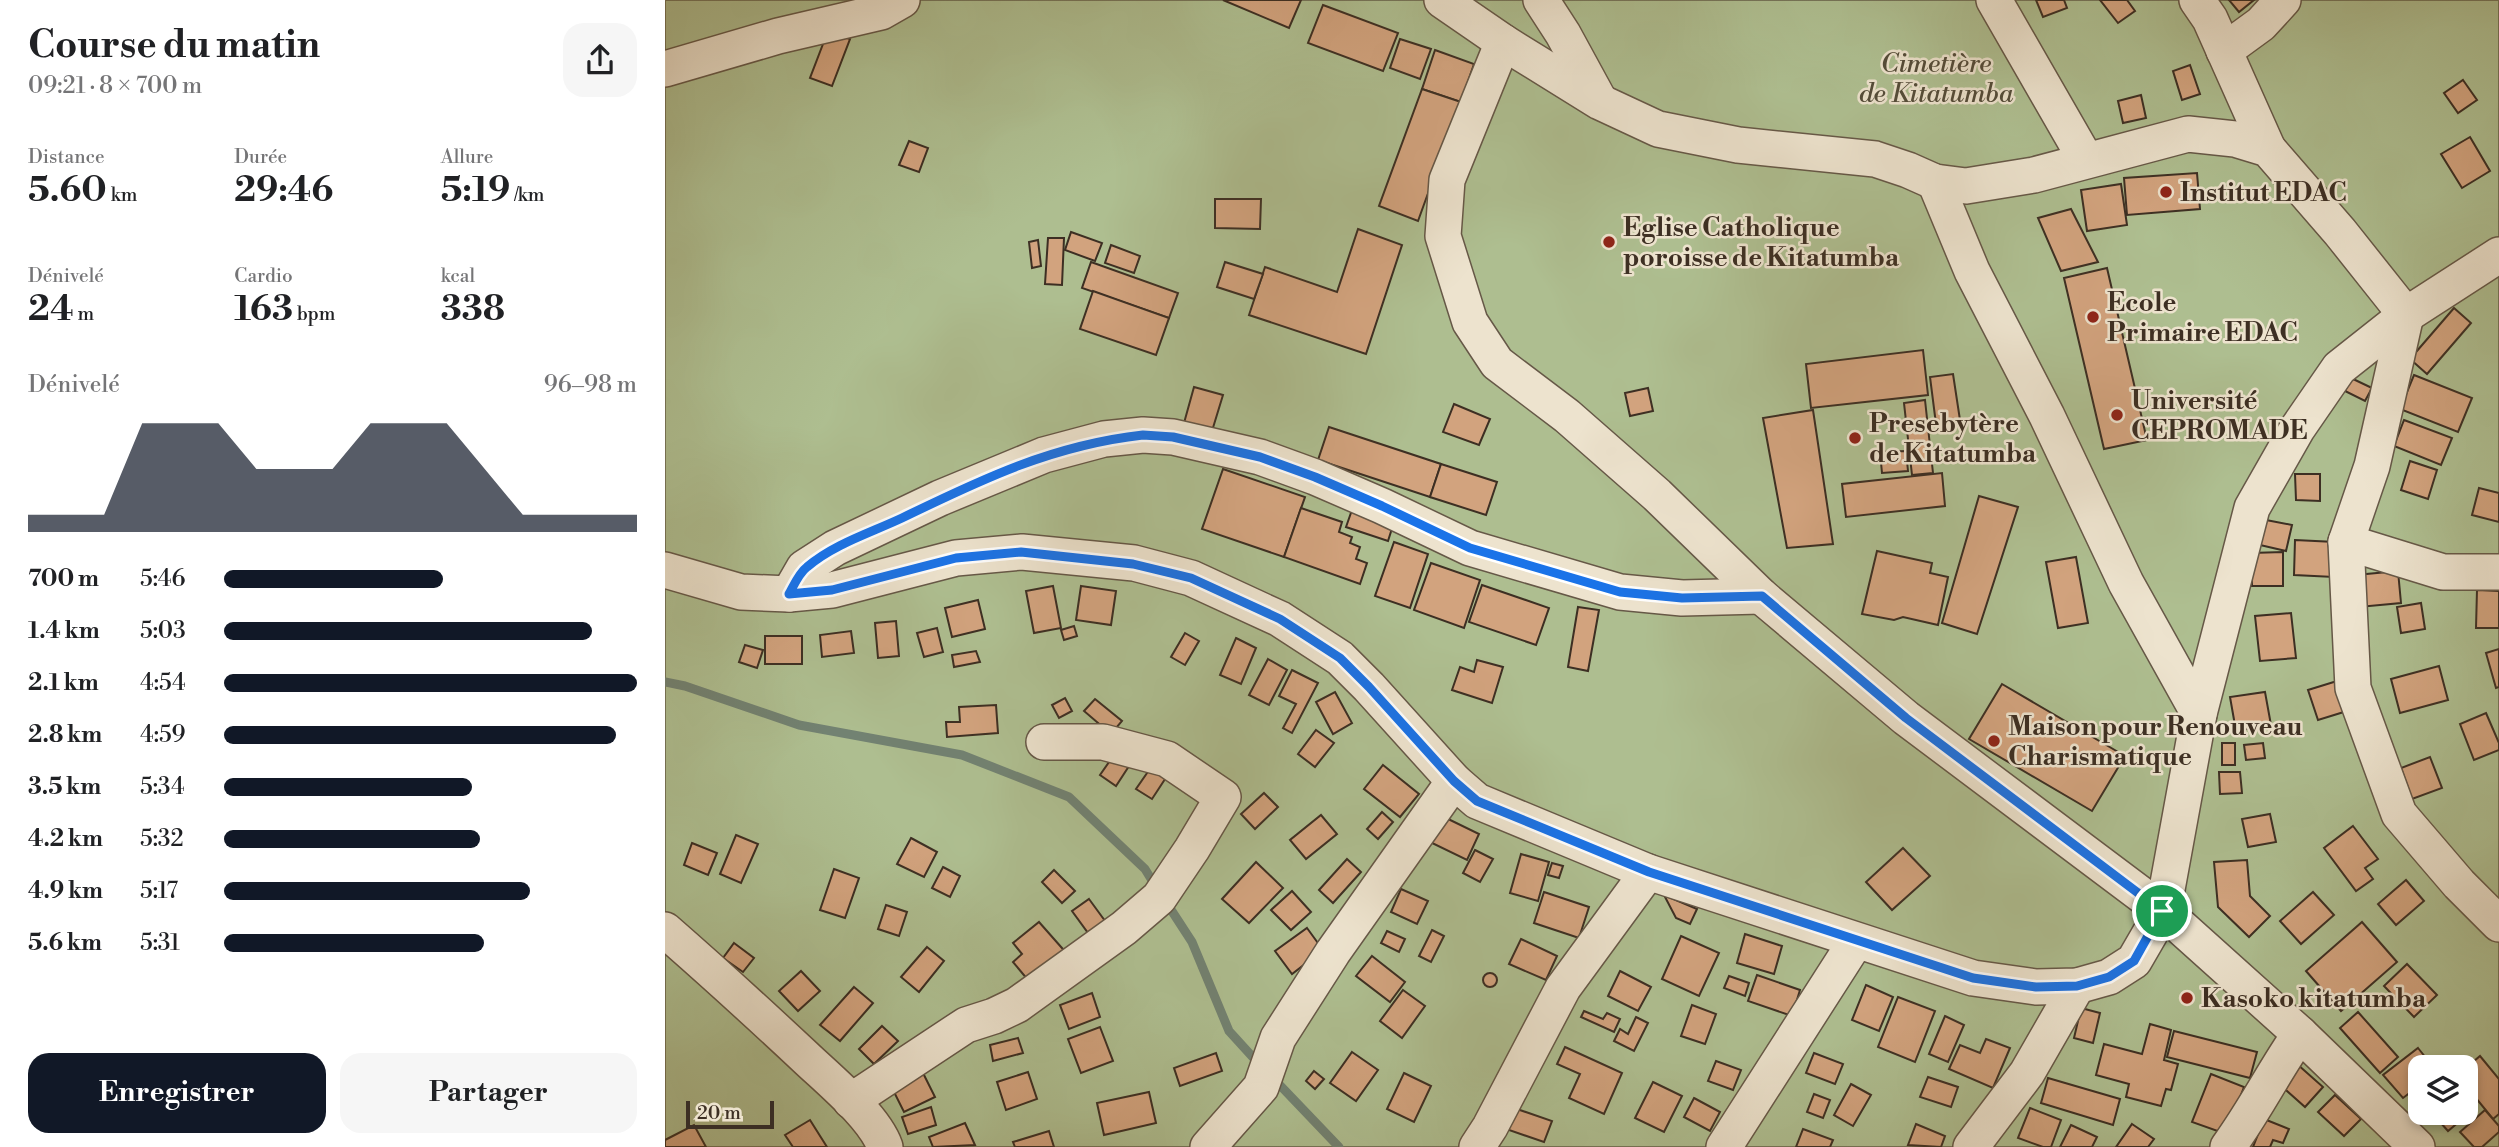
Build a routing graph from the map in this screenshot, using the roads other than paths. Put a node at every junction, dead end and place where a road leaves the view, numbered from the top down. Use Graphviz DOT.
graph roads {
  1 [pos="902,0"];
  2 [pos="1442,0"];
  3 [pos="1541,0"];
  4 [pos="1994,0"];
  5 [pos="2197,0"];
  6 [pos="2283,0"];
  7 [pos="1503,42"];
  8 [pos="2224,51"];
  9 [pos="665,69"];
  10 [pos="1600,102"];
  11 [pos="2268,149"];
  12 [pos="2086,160"];
  13 [pos="1935,182"];
  14 [pos="2499,255"];
  15 [pos="2406,316"];
  16 [pos="2346,542"];
  17 [pos="665,570"];
  18 [pos="2499,572"];
  19 [pos="789,594"];
  20 [pos="1762,596"];
  21 [pos="2199,714"];
  22 [pos="1044,742"];
  23 [pos="1454,781"];
  24 [pos="1649,872"];
  25 [pos="2162,911"];
  26 [pos="2499,925"];
  27 [pos="665,930"];
  28 [pos="1856,941"];
  29 [pos="2077,986"];
  30 [pos="2300,1034"];
  31 [pos="851,1101"];
  32 [pos="885,1147"];
  33 [pos="1209,1147"];
  34 [pos="1477,1147"];
  35 [pos="1724,1147"];
  36 [pos="1971,1147"];
  37 [pos="2228,1147"];
  38 [pos="2417,1147"];
  1 -- 9 [label="street"];
  2 -- 7 [label="street"];
  3 -- 10 [label="street"];
  4 -- 12 [label="street"];
  5 -- 8 [label="street"];
  6 -- 8 [label="street"];
  7 -- 10 [label="street"];
  7 -- 20 [label="street"];
  8 -- 11 [label="street"];
  10 -- 13 [label="street"];
  11 -- 12 [label="street"];
  11 -- 15 [label="street"];
  12 -- 13 [label="street"];
  13 -- 21 [label="street"];
  14 -- 15 [label="street"];
  15 -- 16 [label="street"];
  15 -- 21 [label="street"];
  16 -- 18 [label="street"];
  16 -- 26 [label="street"];
  17 -- 19 [label="street"];
  19 -- 20 [label="street"];
  19 -- 23 [label="street"];
  20 -- 25 [label="street"];
  21 -- 25 [label="street"];
  22 -- 31 [label="street"];
  23 -- 24 [label="street"];
  23 -- 33 [label="street"];
  24 -- 28 [label="street"];
  24 -- 34 [label="street"];
  25 -- 29 [label="street"];
  25 -- 30 [label="street"];
  27 -- 31 [label="street"];
  28 -- 29 [label="street"];
  28 -- 35 [label="street"];
  29 -- 36 [label="street"];
  30 -- 37 [label="street"];
  30 -- 38 [label="street"];
  31 -- 32 [label="street"];
}
